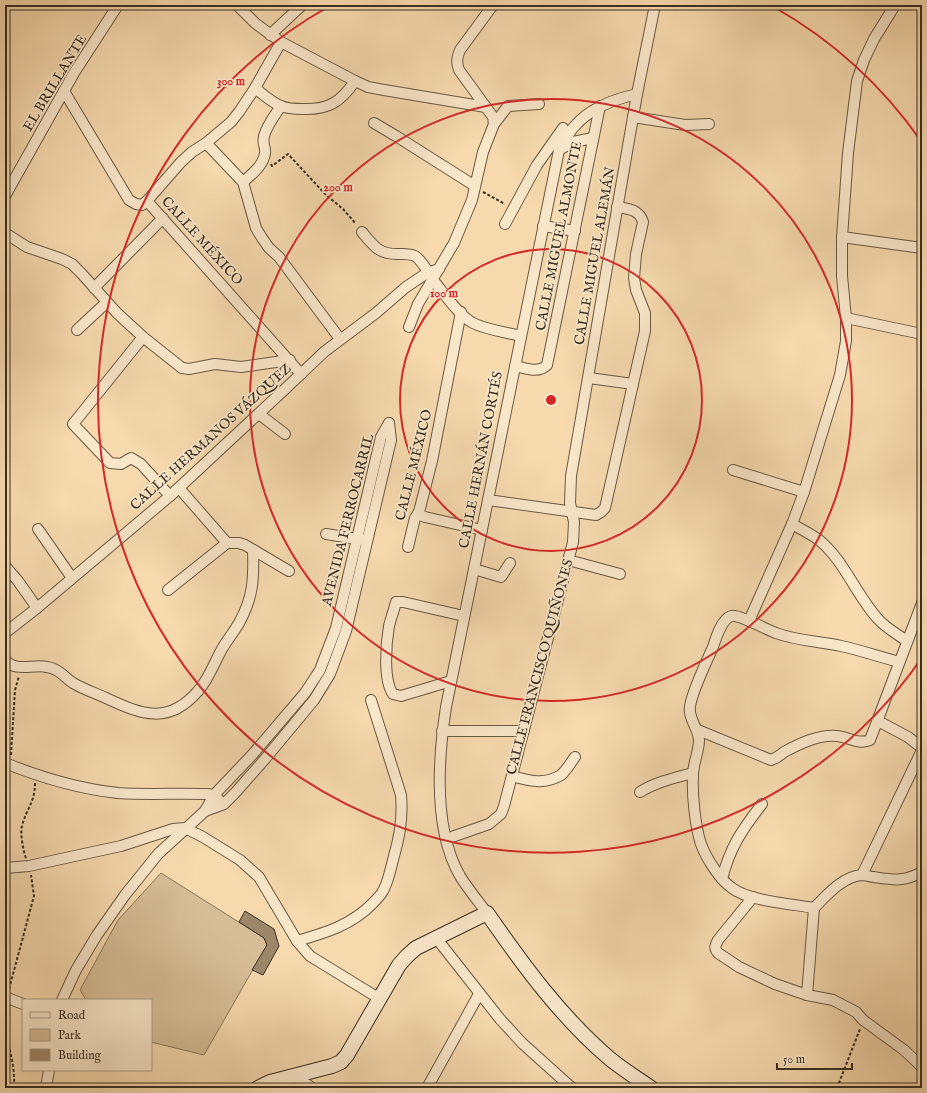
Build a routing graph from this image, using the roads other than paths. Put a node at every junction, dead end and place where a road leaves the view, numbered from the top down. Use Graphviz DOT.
graph roads {
  1 [pos="118,5"];
  2 [pos="237,5"];
  3 [pos="302,5"];
  4 [pos="492,5"];
  5 [pos="655,5"];
  6 [pos="895,5"];
  7 [pos="270,35"];
  8 [pos="281,42"];
  9 [pos="355,82"];
  10 [pos="256,88"];
  11 [pos="64,91"];
  12 [pos="637,94"];
  13 [pos="539,104"];
  14 [pos="281,106"];
  15 [pos="600,106"];
  16 [pos="486,107"];
  17 [pos="633,117"];
  18 [pos="374,124"];
  19 [pos="494,124"];
  20 [pos="709,124"];
  21 [pos="563,128"];
  22 [pos="593,138"];
  23 [pos="206,143"];
  24 [pos="558,150"];
  25 [pos="555,163"];
  26 [pos="537,165"];
  27 [pos="243,182"];
  28 [pos="8,185"];
  29 [pos="478,189"];
  30 [pos="5,196"];
  31 [pos="147,201"];
  32 [pos="617,207"];
  33 [pos="162,218"];
  34 [pos="505,224"];
  35 [pos="543,226"];
  36 [pos="575,231"];
  37 [pos="362,232"];
  38 [pos="5,234"];
  39 [pos="842,237"];
  40 [pos="922,248"];
  41 [pos="430,276"];
  42 [pos="94,288"];
  43 [pos="107,302"];
  44 [pos="461,312"];
  45 [pos="846,318"];
  46 [pos="409,327"];
  47 [pos="77,330"];
  48 [pos="922,334"];
  49 [pos="521,336"];
  50 [pos="143,337"];
  51 [pos="340,339"];
  52 [pos="290,360"];
  53 [pos="515,366"];
  54 [pos="301,374"];
  55 [pos="589,378"];
  56 [pos="633,384"];
  57 [pos="258,414"];
  58 [pos="285,434"];
  59 [pos="733,470"];
  60 [pos="179,488"];
  61 [pos="804,492"];
  62 [pos="170,496"];
  63 [pos="488,500"];
  64 [pos="419,512"];
  65 [pos="571,512"];
  66 [pos="792,524"];
  67 [pos="38,529"];
  68 [pos="482,530"];
  69 [pos="326,534"];
  70 [pos="362,540"];
  71 [pos="227,543"];
  72 [pos="408,547"];
  73 [pos="252,551"];
  74 [pos="568,560"];
  75 [pos="510,563"];
  76 [pos="5,566"];
  77 [pos="474,569"];
  78 [pos="289,572"];
  79 [pos="620,574"];
  80 [pos="72,578"];
  81 [pos="168,590"];
  82 [pos="922,603"];
  83 [pos="37,608"];
  84 [pos="464,616"];
  85 [pos="748,621"];
  86 [pos="5,632"];
  87 [pos="907,641"];
  88 [pos="327,656"];
  89 [pos="337,659"];
  90 [pos="5,660"];
  91 [pos="899,662"];
  92 [pos="451,681"];
  93 [pos="371,700"];
  94 [pos="878,721"];
  95 [pos="698,730"];
  96 [pos="442,731"];
  97 [pos="524,731"];
  98 [pos="922,749"];
  99 [pos="575,757"];
  100 [pos="8,764"];
  101 [pos="693,773"];
  102 [pos="512,776"];
  103 [pos="640,792"];
  104 [pos="214,796"];
  105 [pos="224,804"];
  106 [pos="762,804"];
  107 [pos="205,811"];
  108 [pos="185,828"];
  109 [pos="446,839"];
  110 [pos="5,868"];
  111 [pos="922,872"];
  112 [pos="862,875"];
  113 [pos="722,879"];
  114 [pos="753,897"];
  115 [pos="814,908"];
  116 [pos="487,913"];
  117 [pos="437,938"];
  118 [pos="297,941"];
  119 [pos="480,994"];
  120 [pos="807,995"];
  121 [pos="6,997"];
  122 [pos="62,999"];
  123 [pos="380,999"];
  124 [pos="22,1004"];
  125 [pos="922,1067"];
  126 [pos="49,1071"];
  127 [pos="293,1076"];
  128 [pos="46,1088"];
  129 [pos="258,1088"];
  130 [pos="312,1088"];
  131 [pos="427,1088"];
  132 [pos="572,1088"];
  133 [pos="651,1088"];
  1 -- 11 [label="street, EL BRILLANTE"];
  2 -- 7 [label="street"];
  3 -- 7 [label="street"];
  4 -- 16 [label="street"];
  5 -- 12 [label="street, CALLE MIGUEL ALEMÁN"];
  6 -- 39 [label="street"];
  7 -- 8 [label="street"];
  8 -- 9 [label="street"];
  8 -- 10 [label="street"];
  9 -- 14 [label="street"];
  9 -- 16 [label="street"];
  10 -- 14 [label="street"];
  10 -- 23 [label="street"];
  11 -- 28 [label="street, EL BRILLANTE"];
  11 -- 31 [label="street, CALLE MÉXICO"];
  12 -- 15 [label="street, CALLE HERNÁN CORTÉS"];
  12 -- 17 [label="street, CALLE MIGUEL ALEMÁN"];
  13 -- 19 [label="street, CALLE HERMANOS VÁZQUEZ"];
  14 -- 27 [label="street"];
  15 -- 22 [label="street, CALLE MIGUEL ALMONTE"];
  15 -- 24 [label="street, CALLE HERNÁN CORTÉS"];
  16 -- 19 [label="street"];
  17 -- 20 [label="street"];
  17 -- 32 [label="street, CALLE MIGUEL ALEMÁN"];
  18 -- 29 [label="street"];
  19 -- 29 [label="street, CALLE HERMANOS VÁZQUEZ"];
  21 -- 26 [label="street"];
  22 -- 24 [label="street"];
  22 -- 36 [label="street, CALLE MIGUEL ALMONTE"];
  23 -- 27 [label="street"];
  23 -- 31 [label="street"];
  24 -- 25 [label="street, CALLE HERNÁN CORTÉS"];
  25 -- 26 [label="street"];
  25 -- 35 [label="street, CALLE HERNÁN CORTÉS"];
  26 -- 34 [label="street"];
  27 -- 51 [label="street"];
  28 -- 30 [label="street, EL BRILLANTE"];
  29 -- 41 [label="street, CALLE HERMANOS VÁZQUEZ"];
  31 -- 33 [label="street, CALLE MÉXICO"];
  32 -- 55 [label="street, CALLE MIGUEL ALEMÁN"];
  32 -- 56 [label="street"];
  33 -- 42 [label="street"];
  33 -- 52 [label="street, CALLE MÉXICO"];
  35 -- 36 [label="street"];
  35 -- 49 [label="street, CALLE HERNÁN CORTÉS"];
  36 -- 53 [label="street, CALLE MIGUEL ALMONTE"];
  37 -- 41 [label="street"];
  38 -- 42 [label="street"];
  39 -- 40 [label="street"];
  39 -- 45 [label="street"];
  41 -- 44 [label="street"];
  41 -- 46 [label="street"];
  41 -- 51 [label="street, CALLE HERMANOS VÁZQUEZ"];
  42 -- 43 [label="street"];
  43 -- 47 [label="street"];
  43 -- 50 [label="street"];
  44 -- 49 [label="street"];
  44 -- 64 [label="street, CALLE MÉXICO"];
  45 -- 48 [label="street"];
  45 -- 61 [label="street"];
  49 -- 53 [label="street, CALLE HERNÁN CORTÉS"];
  50 -- 52 [label="street"];
  50 -- 62 [label="street"];
  51 -- 54 [label="street, CALLE HERMANOS VÁZQUEZ"];
  52 -- 54 [label="street, CALLE MÉXICO"];
  53 -- 63 [label="street, CALLE HERNÁN CORTÉS"];
  54 -- 57 [label="street, CALLE HERMANOS VÁZQUEZ"];
  55 -- 56 [label="street"];
  55 -- 65 [label="street, CALLE MIGUEL ALEMÁN"];
  56 -- 65 [label="street"];
  57 -- 58 [label="street"];
  57 -- 60 [label="street, CALLE HERMANOS VÁZQUEZ"];
  59 -- 61 [label="street"];
  60 -- 62 [label="street, CALLE HERMANOS VÁZQUEZ"];
  60 -- 71 [label="street"];
  61 -- 66 [label="street"];
  62 -- 80 [label="street, CALLE HERMANOS VÁZQUEZ"];
  63 -- 65 [label="street"];
  63 -- 68 [label="street, CALLE HERNÁN CORTÉS"];
  64 -- 68 [label="street"];
  64 -- 72 [label="street, CALLE MÉXICO"];
  65 -- 74 [label="street, CALLE FRANCISCO QUIÑONES"];
  66 -- 85 [label="street"];
  66 -- 87 [label="street"];
  67 -- 80 [label="street"];
  68 -- 77 [label="street, CALLE HERNÁN CORTÉS"];
  69 -- 70 [label="street"];
  70 -- 70 [label="street, AVENIDA FERROCARRIL"];
  70 -- 88 [label="street, AVENIDA FERROCARRIL"];
  70 -- 89 [label="street, AVENIDA FERROCARRIL"];
  71 -- 73 [label="street"];
  71 -- 81 [label="street"];
  73 -- 78 [label="street"];
  73 -- 90 [label="street"];
  74 -- 79 [label="street"];
  74 -- 97 [label="street, CALLE FRANCISCO QUIÑONES"];
  75 -- 77 [label="street"];
  76 -- 83 [label="street"];
  77 -- 84 [label="street, CALLE HERNÁN CORTÉS"];
  80 -- 83 [label="street, CALLE HERMANOS VÁZQUEZ"];
  82 -- 87 [label="street"];
  83 -- 86 [label="street, CALLE HERMANOS VÁZQUEZ"];
  84 -- 92 [label="street, CALLE HERNÁN CORTÉS"];
  84 -- 92 [label="street"];
  85 -- 91 [label="street"];
  85 -- 95 [label="street"];
  87 -- 91 [label="street"];
  88 -- 89 [label="street"];
  88 -- 104 [label="street, AVENIDA FERROCARRIL"];
  89 -- 105 [label="street, AVENIDA FERROCARRIL"];
  91 -- 94 [label="street"];
  92 -- 96 [label="street, CALLE HERNÁN CORTÉS"];
  93 -- 118 [label="street"];
  94 -- 95 [label="street"];
  94 -- 98 [label="street"];
  95 -- 101 [label="street"];
  96 -- 97 [label="street"];
  96 -- 109 [label="street, CALLE HERNÁN CORTÉS"];
  97 -- 102 [label="street, CALLE FRANCISCO QUIÑONES"];
  98 -- 112 [label="street"];
  99 -- 102 [label="street"];
  100 -- 104 [label="street"];
  101 -- 103 [label="street"];
  101 -- 113 [label="street"];
  102 -- 109 [label="street, CALLE FRANCISCO QUIÑONES"];
  104 -- 105 [label="street"];
  104 -- 107 [label="street, AVENIDA FERROCARRIL"];
  105 -- 107 [label="street, AVENIDA FERROCARRIL"];
  106 -- 113 [label="street"];
  107 -- 108 [label="street, AVENIDA FERROCARRIL"];
  108 -- 110 [label="street"];
  108 -- 118 [label="street"];
  108 -- 122 [label="street, AVENIDA FERROCARRIL"];
  109 -- 116 [label="street, CALLE HERNÁN CORTÉS"];
  111 -- 112 [label="street"];
  112 -- 115 [label="street"];
  113 -- 114 [label="street"];
  114 -- 115 [label="street"];
  114 -- 120 [label="street"];
  115 -- 120 [label="street"];
  116 -- 117 [label="street"];
  116 -- 133 [label="street"];
  117 -- 119 [label="street"];
  117 -- 123 [label="street"];
  118 -- 123 [label="street"];
  119 -- 131 [label="street"];
  119 -- 132 [label="street"];
  120 -- 125 [label="street"];
  121 -- 124 [label="street"];
  123 -- 127 [label="street"];
  126 -- 128 [label="street"];
  127 -- 129 [label="street"];
  127 -- 130 [label="street"];
}
